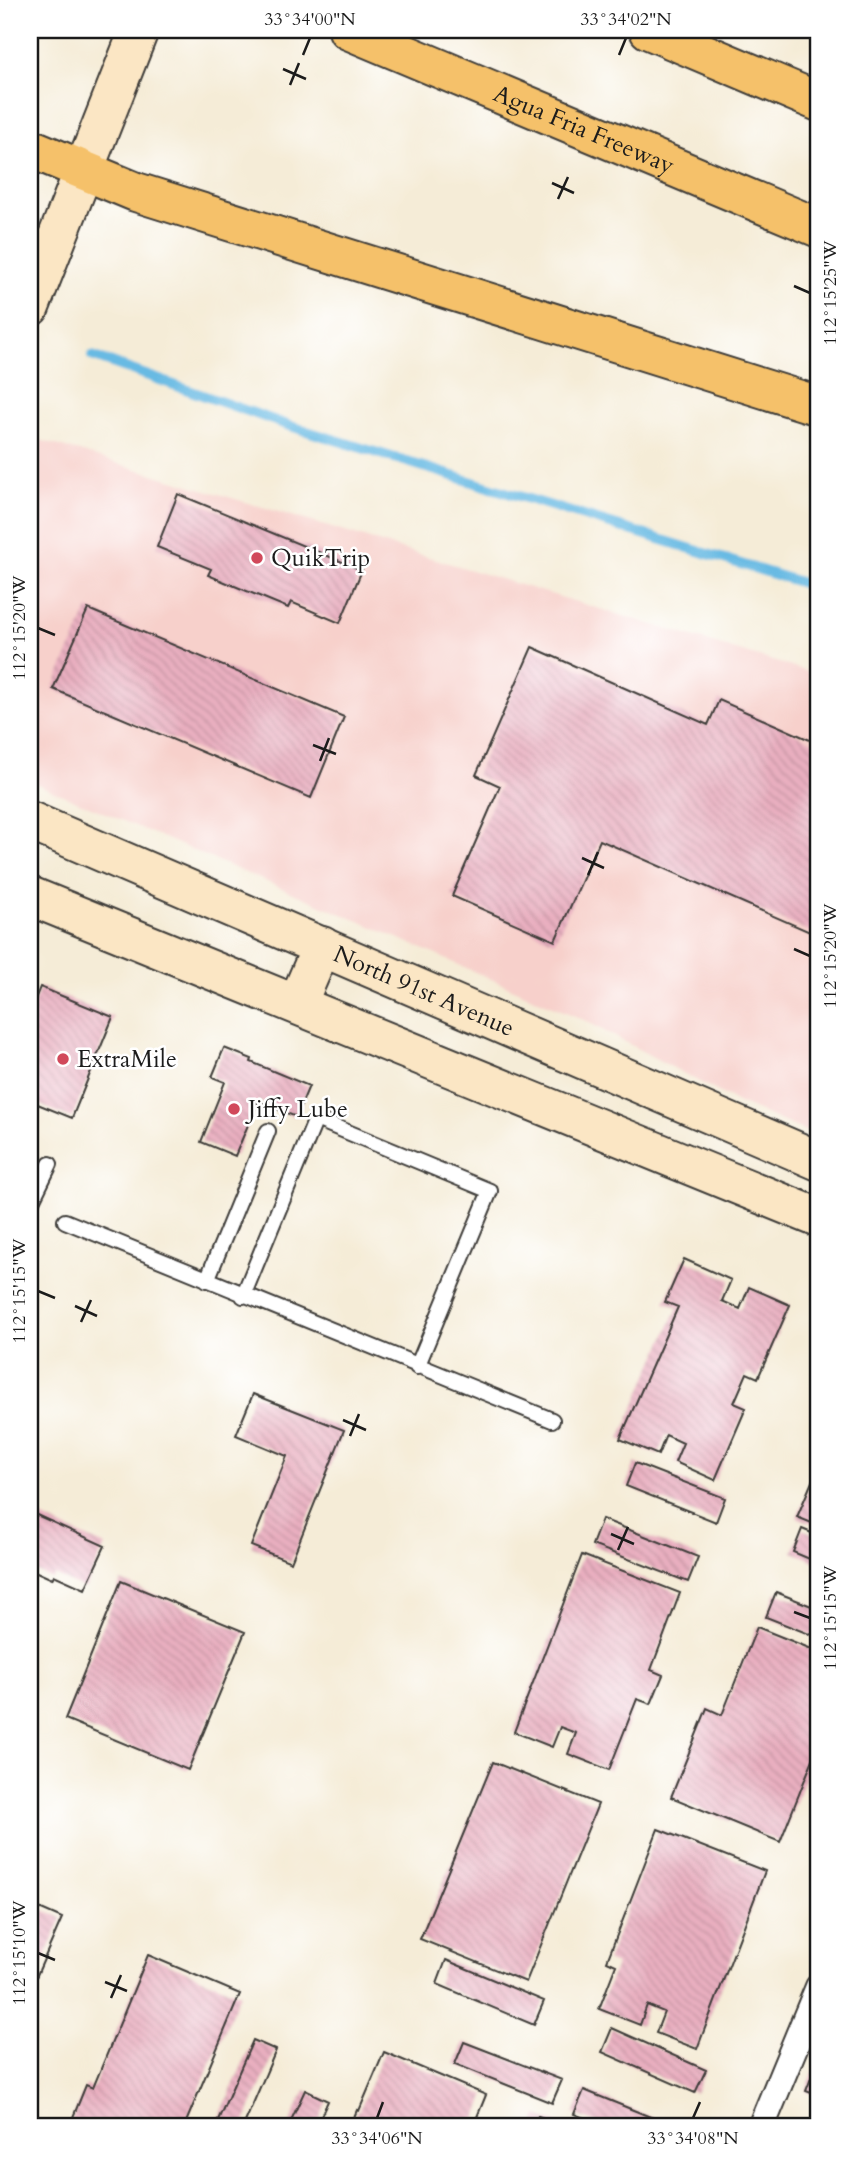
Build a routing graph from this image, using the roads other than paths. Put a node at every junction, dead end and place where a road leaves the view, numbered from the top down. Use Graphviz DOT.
graph roads {
  1 [pos="139,30"];
  2 [pos="348,30"];
  3 [pos="649,30"];
  4 [pos="819,102"];
  5 [pos="30,148"];
  6 [pos="84,170"];
  7 [pos="819,228"];
  8 [pos="30,307"];
  9 [pos="819,406"];
  10 [pos="30,821"];
  11 [pos="30,896"];
  12 [pos="322,946"];
  13 [pos="297,1004"];
  14 [pos="691,1106"];
  15 [pos="268,1131"];
  16 [pos="668,1155"];
  17 [pos="819,1161"];
  18 [pos="50,1164"];
  19 [pos="30,1205"];
  20 [pos="819,1218"];
  21 [pos="65,1221"];
  22 [pos="207,1280"];
  23 [pos="243,1296"];
  24 [pos="418,1367"];
  25 [pos="552,1420"];
  26 [pos="819,1987"];
  27 [pos="761,2127"];
  1 -- 6 [label="main road"];
  2 -- 7 [label="highway, Agua Fria Freeway"];
  3 -- 4 [label="highway"];
  5 -- 6 [label="highway"];
  6 -- 8 [label="main road"];
  6 -- 9 [label="highway"];
  10 -- 12 [label="main road, North 91st Avenue"];
  11 -- 13 [label="main road"];
  12 -- 13 [label="main road"];
  12 -- 14 [label="main road, North 91st Avenue"];
  13 -- 16 [label="main road"];
  14 -- 16 [label="main road"];
  14 -- 17 [label="main road, North 91st Avenue"];
  15 -- 22 [label="lane"];
  16 -- 20 [label="main road"];
  18 -- 19 [label="lane"];
  21 -- 22 [label="lane"];
  22 -- 23 [label="lane"];
  23 -- 24 [label="lane"];
  23 -- 24 [label="lane"];
  24 -- 25 [label="lane"];
  26 -- 27 [label="street"];
}
